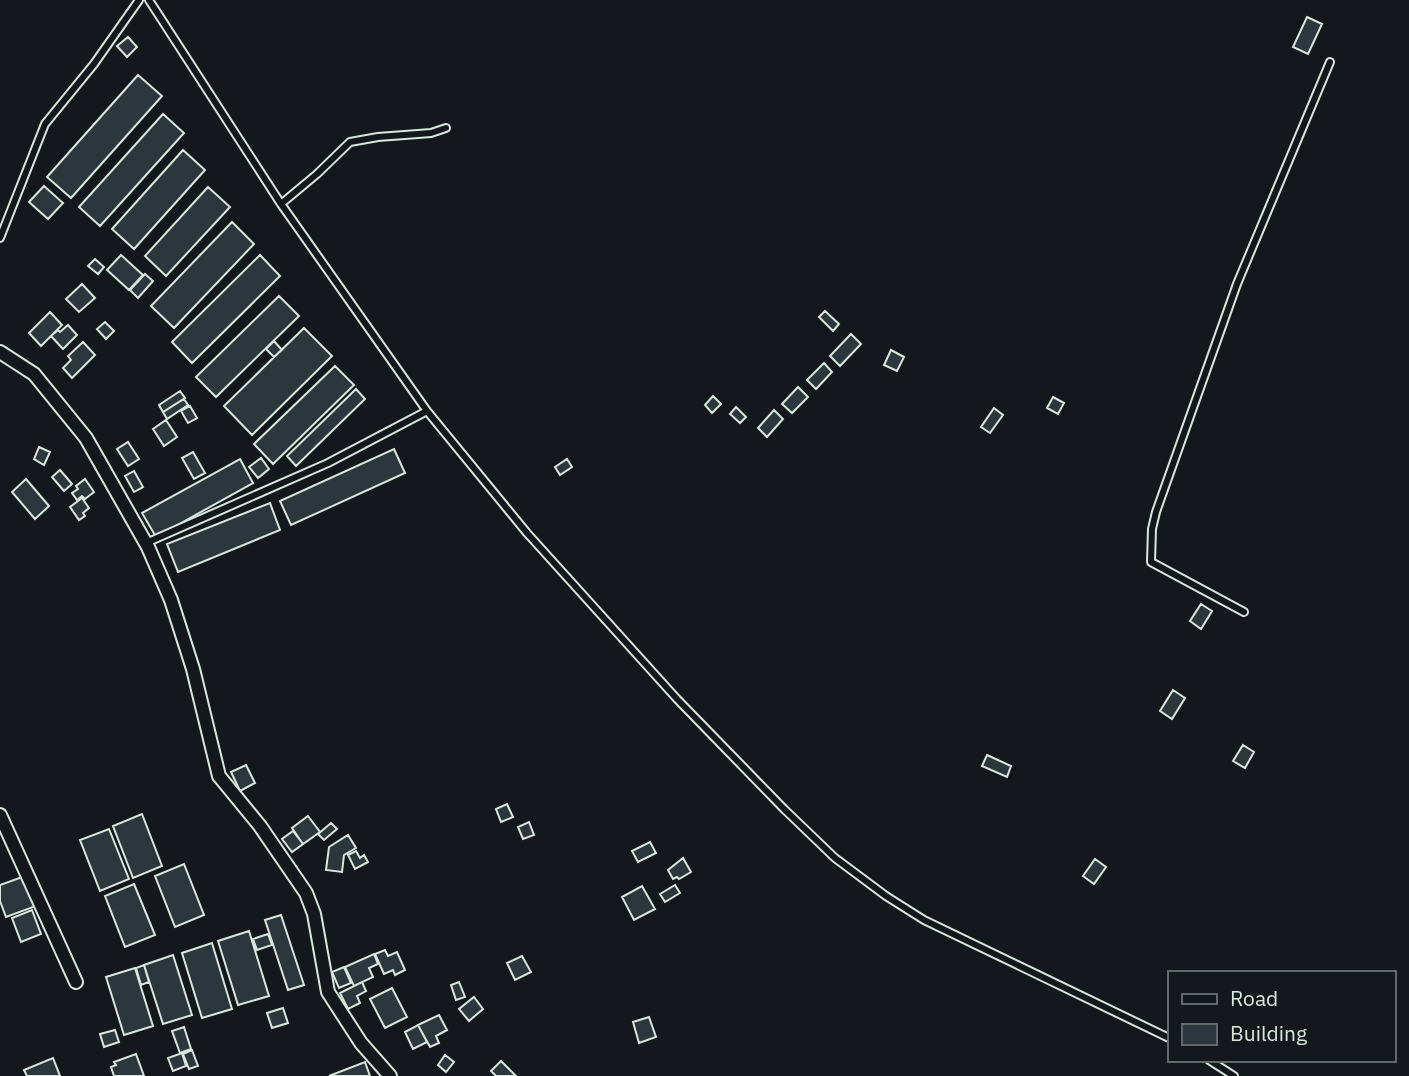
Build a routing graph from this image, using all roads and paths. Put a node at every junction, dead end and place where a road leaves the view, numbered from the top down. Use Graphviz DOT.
graph roads {
  1 [pos="139,0"];
  2 [pos="149,0"];
  3 [pos="1330,62"];
  4 [pos="446,128"];
  5 [pos="281,204"];
  6 [pos="0,238"];
  7 [pos="0,352"];
  8 [pos="427,411"];
  9 [pos="146,543"];
  10 [pos="1244,612"];
  11 [pos="0,815"];
  12 [pos="76,982"];
  13 [pos="1168,1038"];
  14 [pos="1212,1062"];
  15 [pos="390,1076"];
  16 [pos="1234,1076"];
  1 -- 6 [label="lane"];
  2 -- 5 [label="lane"];
  3 -- 10 [label="lane"];
  4 -- 5 [label="lane"];
  5 -- 8 [label="lane"];
  7 -- 9 [label="street"];
  8 -- 9 [label="lane"];
  8 -- 13 [label="lane"];
  9 -- 15 [label="street"];
  11 -- 12 [label="street"];
  14 -- 16 [label="lane"];
}
